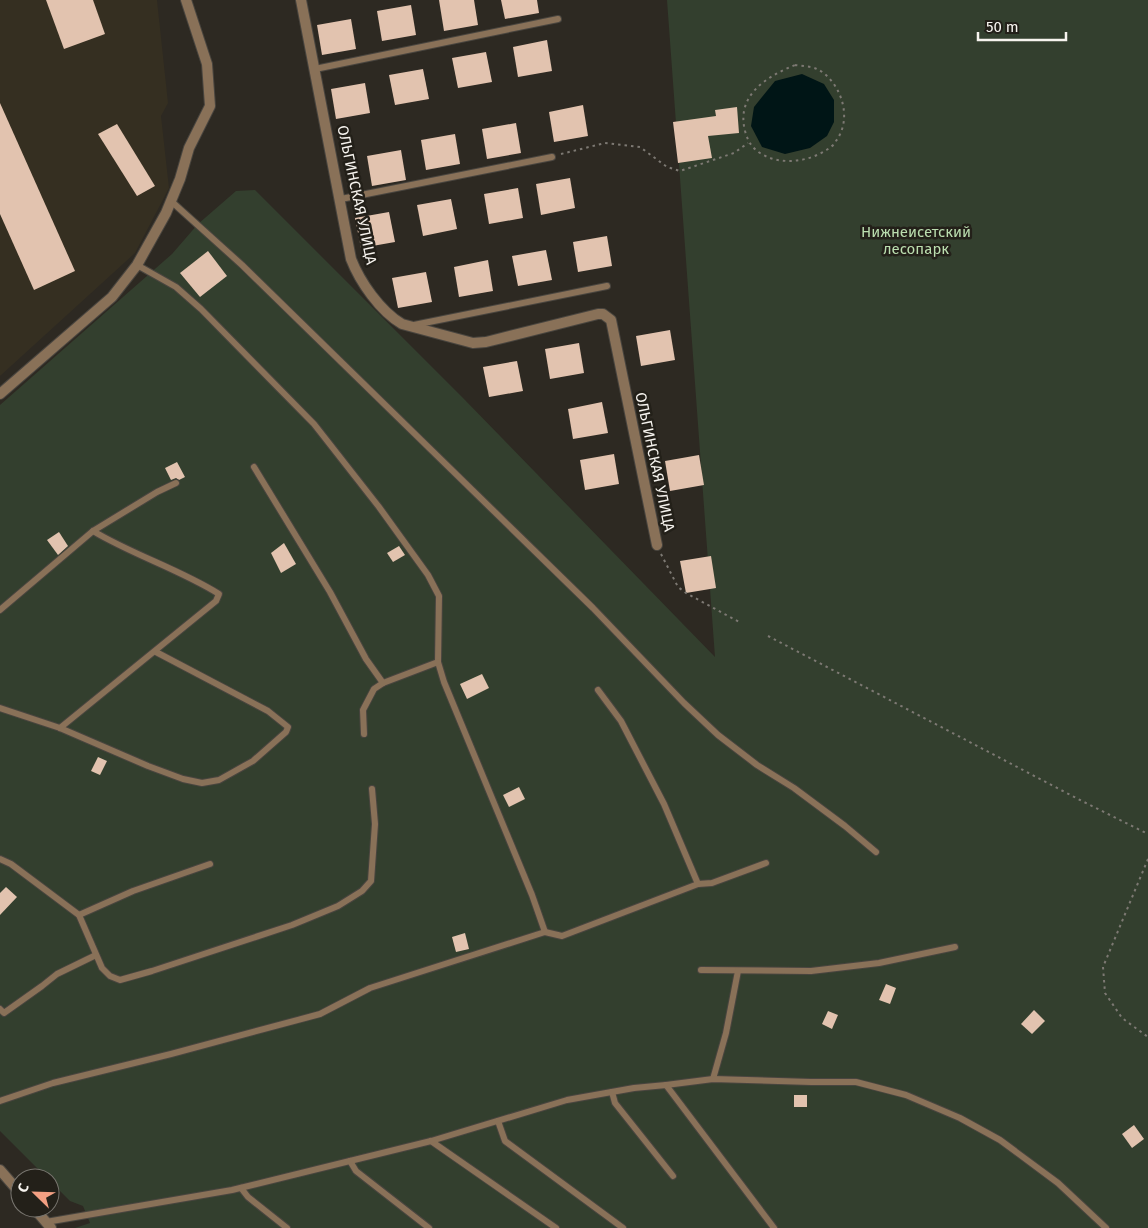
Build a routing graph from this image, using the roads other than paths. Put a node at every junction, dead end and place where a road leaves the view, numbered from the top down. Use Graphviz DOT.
graph roads {
  1 [pos="186,0"];
  2 [pos="301,0"];
  3 [pos="558,19"];
  4 [pos="315,69"];
  5 [pos="552,157"];
  6 [pos="341,199"];
  7 [pos="171,201"];
  8 [pos="138,265"];
  9 [pos="606,286"];
  10 [pos="408,327"];
  11 [pos="0,394"];
  12 [pos="254,467"];
  13 [pos="176,483"];
  14 [pos="93,531"];
  15 [pos="657,546"];
  16 [pos="0,610"];
  17 [pos="156,652"];
  18 [pos="438,662"];
  19 [pos="383,683"];
  20 [pos="598,690"];
  21 [pos="0,708"];
  22 [pos="60,728"];
  23 [pos="364,734"];
  24 [pos="372,789"];
  25 [pos="876,852"];
  26 [pos="0,859"];
  27 [pos="766,862"];
  28 [pos="210,864"];
  29 [pos="698,884"];
  30 [pos="79,915"];
  31 [pos="545,932"];
  32 [pos="955,948"];
  33 [pos="96,955"];
  34 [pos="701,970"];
  35 [pos="738,971"];
  36 [pos="0,1009"];
  37 [pos="713,1079"];
  38 [pos="666,1085"];
  39 [pos="612,1092"];
  40 [pos="0,1101"];
  41 [pos="498,1121"];
  42 [pos="431,1141"];
  43 [pos="350,1161"];
  44 [pos="0,1170"];
  45 [pos="673,1176"];
  46 [pos="10,1182"];
  47 [pos="241,1188"];
  48 [pos="49,1225"];
  49 [pos="287,1228"];
  50 [pos="429,1228"];
  51 [pos="556,1228"];
  52 [pos="623,1228"];
  53 [pos="774,1228"];
  54 [pos="1106,1228"];
  1 -- 7 [label="street"];
  2 -- 4 [label="street, ОЛЬГИНСКАЯ УЛИЦА"];
  3 -- 4 [label="lane"];
  4 -- 6 [label="street, ОЛЬГИНСКАЯ УЛИЦА"];
  5 -- 6 [label="lane"];
  6 -- 10 [label="street, ОЛЬГИНСКАЯ УЛИЦА"];
  7 -- 8 [label="street"];
  7 -- 25 [label="lane"];
  8 -- 11 [label="street"];
  8 -- 18 [label="lane"];
  9 -- 10 [label="lane"];
  10 -- 15 [label="street, ОЛЬГИНСКАЯ УЛИЦА"];
  12 -- 19 [label="lane"];
  13 -- 14 [label="lane"];
  14 -- 16 [label="lane"];
  14 -- 17 [label="lane"];
  17 -- 22 [label="lane"];
  17 -- 22 [label="lane"];
  18 -- 19 [label="lane"];
  18 -- 31 [label="lane"];
  19 -- 23 [label="lane"];
  20 -- 29 [label="lane"];
  21 -- 22 [label="lane"];
  24 -- 33 [label="lane"];
  26 -- 30 [label="lane"];
  27 -- 29 [label="lane"];
  28 -- 30 [label="lane"];
  29 -- 31 [label="lane"];
  30 -- 33 [label="lane"];
  31 -- 40 [label="lane"];
  32 -- 35 [label="lane"];
  33 -- 36 [label="lane"];
  34 -- 35 [label="lane"];
  35 -- 37 [label="lane"];
  37 -- 38 [label="lane"];
  37 -- 54 [label="lane"];
  38 -- 39 [label="lane"];
  38 -- 53 [label="lane"];
  39 -- 41 [label="lane"];
  39 -- 45 [label="lane"];
  41 -- 42 [label="lane"];
  41 -- 52 [label="lane"];
  42 -- 43 [label="lane"];
  42 -- 51 [label="lane"];
  43 -- 47 [label="lane"];
  43 -- 50 [label="lane"];
  44 -- 46 [label="street"];
  47 -- 48 [label="lane"];
  47 -- 49 [label="lane"];
}
